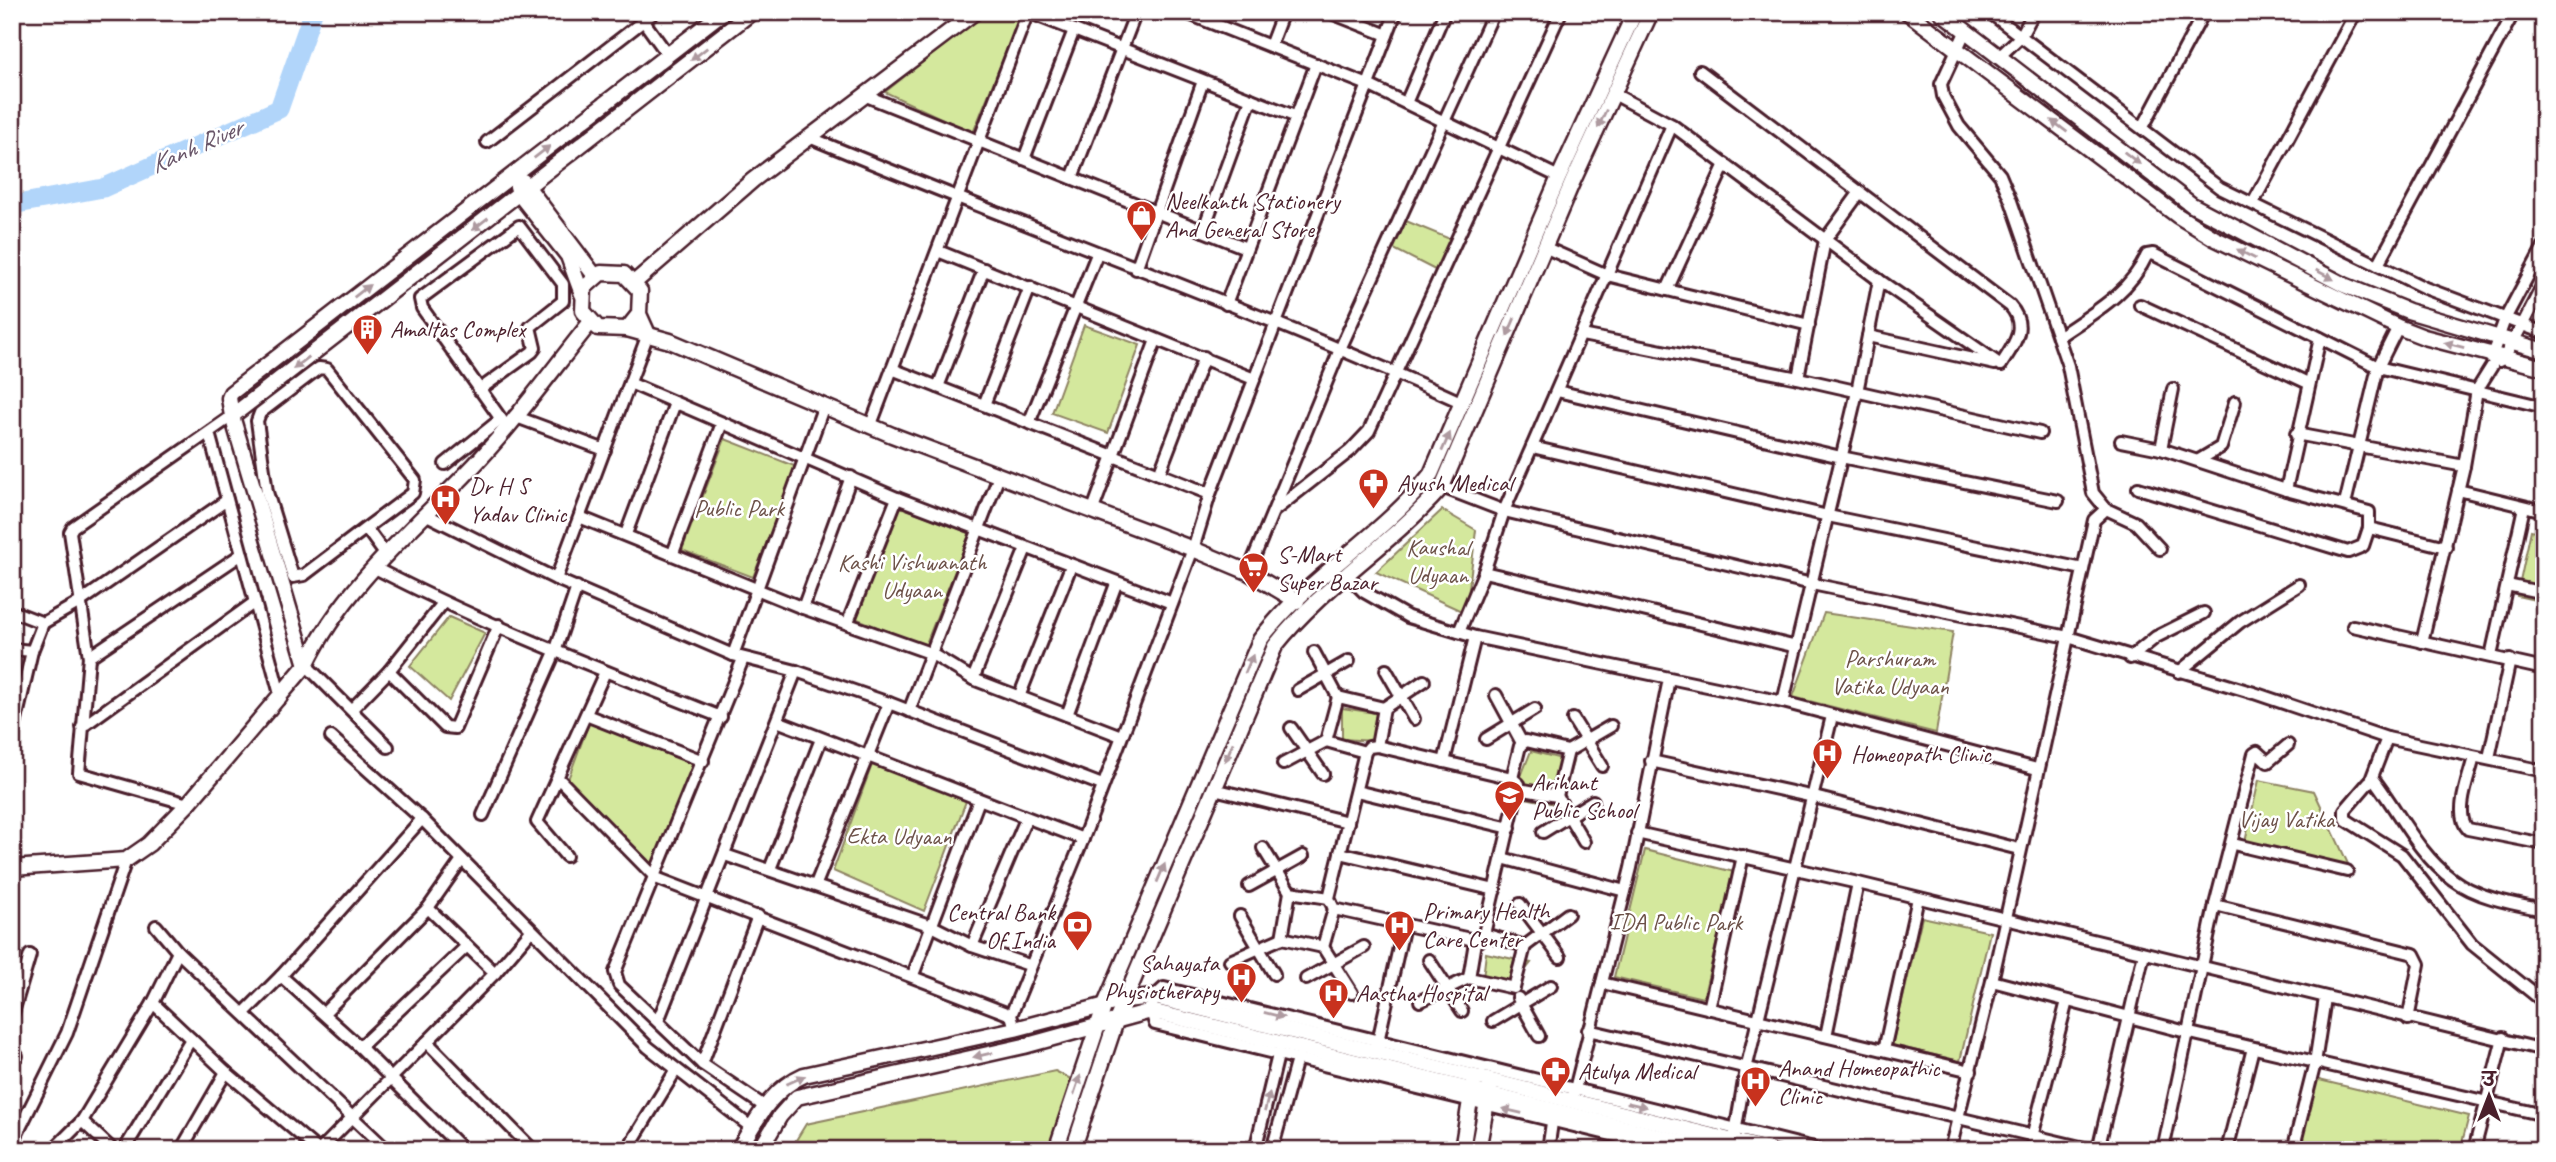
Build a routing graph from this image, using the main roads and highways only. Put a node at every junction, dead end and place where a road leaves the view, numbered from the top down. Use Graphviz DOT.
graph roads {
  1 [pos="723,12"];
  2 [pos="752,12"];
  3 [pos="975,12"];
  4 [pos="1635,12"];
  5 [pos="1651,12"];
  6 [pos="1907,12"];
  7 [pos="1941,12"];
  8 [pos="514,174"];
  9 [pos="524,190"];
  10 [pos="595,276"];
  11 [pos="635,282"];
  12 [pos="582,294"];
  13 [pos="639,314"];
  14 [pos="590,323"];
  15 [pos="627,330"];
  16 [pos="648,334"];
  17 [pos="2509,351"];
  18 [pos="2544,351"];
  19 [pos="2544,368"];
  20 [pos="232,416"];
  21 [pos="1297,601"];
  22 [pos="306,665"];
  23 [pos="12,868"];
  24 [pos="1125,1000"];
  25 [pos="1152,1004"];
  26 [pos="1104,1007"];
  27 [pos="1116,1021"];
  28 [pos="1096,1027"];
  29 [pos="1472,1089"];
  30 [pos="1489,1093"];
  31 [pos="1650,1143"];
  32 [pos="738,1150"];
  33 [pos="760,1150"];
  34 [pos="1056,1150"];
  35 [pos="1073,1150"];
  36 [pos="1462,1150"];
  37 [pos="1478,1150"];
  38 [pos="1715,1150"];
  39 [pos="1770,1150"];
  8 -- 1 [label="main road, one-way"];
  2 -- 9 [label="main road, one-way"];
  3 -- 11 [label="main road"];
  21 -- 4 [label="main road, one-way"];
  5 -- 24 [label="main road, one-way"];
  17 -- 6 [label="main road, one-way"];
  7 -- 17 [label="main road, one-way"];
  8 -- 9 [label="main road"];
  20 -- 8 [label="main road, one-way"];
  9 -- 10 [label="main road"];
  9 -- 12 [label="main road"];
  9 -- 20 [label="main road, one-way"];
  10 -- 11 [label="main road"];
  10 -- 12 [label="main road"];
  11 -- 13 [label="main road"];
  12 -- 14 [label="main road"];
  13 -- 15 [label="main road"];
  13 -- 16 [label="main road"];
  14 -- 15 [label="main road"];
  14 -- 22 [label="main road"];
  15 -- 16 [label="main road"];
  16 -- 21 [label="main road"];
  17 -- 18 [label="main road"];
  17 -- 19 [label="main road"];
  20 -- 22 [label="main road"];
  26 -- 21 [label="main road, one-way"];
  22 -- 23 [label="main road"];
  24 -- 25 [label="main road"];
  24 -- 26 [label="main road"];
  24 -- 27 [label="main road"];
  25 -- 27 [label="main road"];
  25 -- 29 [label="main road"];
  25 -- 29 [label="main road, one-way"];
  26 -- 28 [label="main road"];
  32 -- 26 [label="main road, one-way"];
  27 -- 28 [label="main road"];
  27 -- 35 [label="main road"];
  28 -- 33 [label="main road, one-way"];
  34 -- 28 [label="main road, one-way"];
  29 -- 30 [label="main road"];
  29 -- 36 [label="main road"];
  31 -- 30 [label="main road, one-way"];
  30 -- 37 [label="main road"];
  30 -- 39 [label="main road, one-way"];
  31 -- 38 [label="main road"];
}
